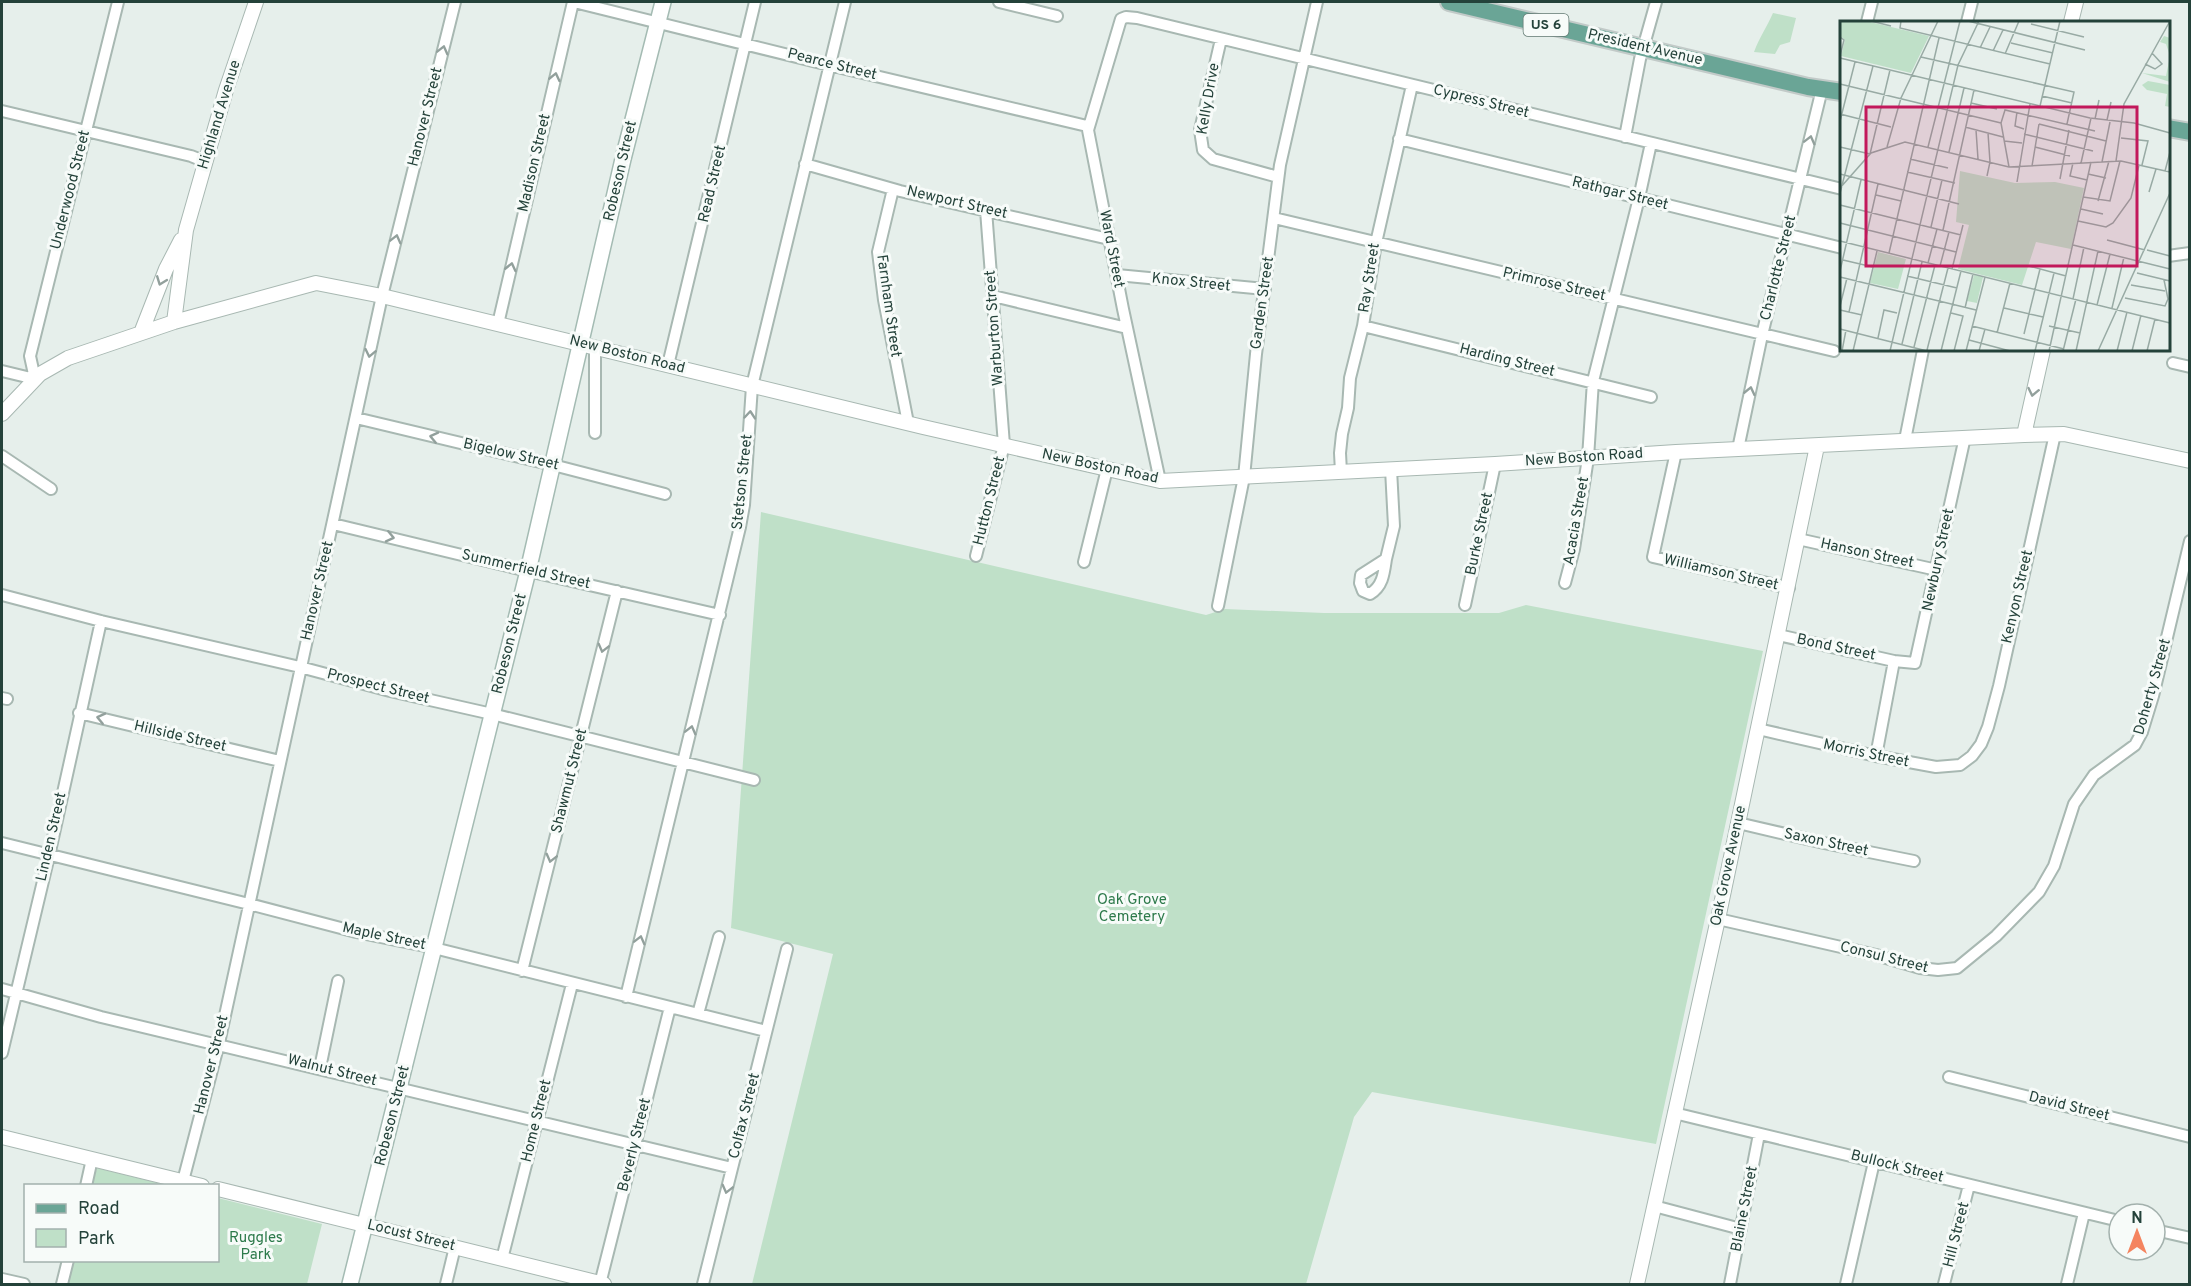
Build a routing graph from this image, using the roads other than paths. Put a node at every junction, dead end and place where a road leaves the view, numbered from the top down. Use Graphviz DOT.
graph roads {
  1 [pos="118,2"];
  2 [pos="256,2"];
  3 [pos="455,2"];
  4 [pos="574,2"];
  5 [pos="663,2"];
  6 [pos="755,2"];
  7 [pos="845,2"];
  8 [pos="999,2"];
  9 [pos="1317,2"];
  10 [pos="1449,2"];
  11 [pos="1656,2"];
  12 [pos="1872,2"];
  13 [pos="1972,2"];
  14 [pos="2076,2"];
  15 [pos="1057,16"];
  16 [pos="1121,19"];
  17 [pos="1867,21"];
  18 [pos="1967,21"];
  19 [pos="2071,21"];
  20 [pos="658,22"];
  21 [pos="1221,39"];
  22 [pos="746,43"];
  23 [pos="1644,48"];
  24 [pos="1304,59"];
  25 [pos="829,65"];
  26 [pos="1412,85"];
  27 [pos="1822,89"];
  28 [pos="1840,92"];
  29 [pos="2,111"];
  30 [pos="2170,128"];
  31 [pos="1088,130"];
  32 [pos="86,131"];
  33 [pos="2190,132"];
  34 [pos="1625,137"];
  35 [pos="1399,139"];
  36 [pos="1651,143"];
  37 [pos="206,162"];
  38 [pos="805,164"];
  39 [pos="1278,177"];
  40 [pos="1800,179"];
  41 [pos="893,189"];
  42 [pos="1840,189"];
  43 [pos="1640,198"];
  44 [pos="986,210"];
  45 [pos="1274,218"];
  46 [pos="186,230"];
  47 [pos="1787,235"];
  48 [pos="1109,239"];
  49 [pos="1376,243"];
  50 [pos="1840,248"];
  51 [pos="2190,253"];
  52 [pos="2170,256"];
  53 [pos="1117,276"];
  54 [pos="1265,289"];
  55 [pos="382,296"];
  56 [pos="993,296"];
  57 [pos="1613,299"];
  58 [pos="174,322"];
  59 [pos="498,324"];
  60 [pos="1363,326"];
  61 [pos="1127,328"];
  62 [pos="141,333"];
  63 [pos="1762,335"];
  64 [pos="588,345"];
  65 [pos="1834,351"];
  66 [pos="1923,351"];
  67 [pos="2043,351"];
  68 [pos="2173,363"];
  69 [pos="668,365"];
  70 [pos="2190,367"];
  71 [pos="2,371"];
  72 [pos="35,379"];
  73 [pos="1593,381"];
  74 [pos="752,386"];
  75 [pos="1651,397"];
  76 [pos="2,414"];
  77 [pos="356,418"];
  78 [pos="908,423"];
  79 [pos="595,433"];
  80 [pos="2055,434"];
  81 [pos="2024,435"];
  82 [pos="1965,437"];
  83 [pos="1905,440"];
  84 [pos="1004,445"];
  85 [pos="1817,446"];
  86 [pos="1738,448"];
  87 [pos="1676,452"];
  88 [pos="2,456"];
  89 [pos="1588,458"];
  90 [pos="2190,461"];
  91 [pos="1495,464"];
  92 [pos="553,465"];
  93 [pos="1107,469"];
  94 [pos="1391,469"];
  95 [pos="1341,472"];
  96 [pos="1244,477"];
  97 [pos="1160,481"];
  98 [pos="51,489"];
  99 [pos="665,494"];
  100 [pos="333,524"];
  101 [pos="1798,539"];
  102 [pos="2190,541"];
  103 [pos="976,556"];
  104 [pos="1386,559"];
  105 [pos="1084,562"];
  106 [pos="1937,570"];
  107 [pos="528,571"];
  108 [pos="1565,583"];
  109 [pos="1789,588"];
  110 [pos="617,591"];
  111 [pos="2,595"];
  112 [pos="1465,605"];
  113 [pos="1218,606"];
  114 [pos="720,615"];
  115 [pos="101,621"];
  116 [pos="1778,635"];
  117 [pos="1894,660"];
  118 [pos="300,667"];
  119 [pos="80,713"];
  120 [pos="492,714"];
  121 [pos="1758,729"];
  122 [pos="581,738"];
  123 [pos="1876,756"];
  124 [pos="1972,756"];
  125 [pos="280,761"];
  126 [pos="684,762"];
  127 [pos="754,780"];
  128 [pos="2072,807"];
  129 [pos="1738,823"];
  130 [pos="2,843"];
  131 [pos="49,856"];
  132 [pos="1914,861"];
  133 [pos="249,904"];
  134 [pos="1718,919"];
  135 [pos="719,937"];
  136 [pos="433,948"];
  137 [pos="787,949"];
  138 [pos="522,971"];
  139 [pos="338,981"];
  140 [pos="572,984"];
  141 [pos="2,989"];
  142 [pos="16,992"];
  143 [pos="626,997"];
  144 [pos="670,1007"];
  145 [pos="698,1014"];
  146 [pos="766,1031"];
  147 [pos="219,1043"];
  148 [pos="2,1053"];
  149 [pos="320,1068"];
  150 [pos="1948,1077"];
  151 [pos="400,1089"];
  152 [pos="1674,1113"];
  153 [pos="537,1122"];
  154 [pos="1759,1134"];
  155 [pos="2,1137"];
  156 [pos="2190,1137"];
  157 [pos="636,1144"];
  158 [pos="92,1159"];
  159 [pos="1874,1162"];
  160 [pos="732,1168"];
  161 [pos="183,1181"];
  162 [pos="86,1184"];
  163 [pos="197,1184"];
  164 [pos="1969,1185"];
  165 [pos="219,1189"];
  166 [pos="1654,1206"];
  167 [pos="2084,1213"];
  168 [pos="2107,1218"];
  169 [pos="365,1225"];
  170 [pos="1741,1229"];
  171 [pos="2167,1233"];
  172 [pos="2190,1238"];
  173 [pos="455,1247"];
  174 [pos="502,1259"];
  175 [pos="68,1262"];
  176 [pos="2,1279"];
  177 [pos="557,1279"];
  178 [pos="24,1284"];
  179 [pos="62,1284"];
  180 [pos="350,1284"];
  181 [pos="446,1284"];
  182 [pos="602,1284"];
  183 [pos="703,1284"];
  184 [pos="1637,1284"];
  185 [pos="1730,1284"];
  186 [pos="1846,1284"];
  187 [pos="1944,1284"];
  188 [pos="2067,1284"];
  1 -- 32 [label="street, Underwood Street"];
  2 -- 37 [label="street, Highland Avenue"];
  55 -- 3 [label="street, Hanover Street, one-way"];
  4 -- 20 [label="street, Pearce Street"];
  59 -- 4 [label="street, Madison Street, one-way"];
  5 -- 20 [label="main road, Robeson Street"];
  6 -- 22 [label="street, Read Street"];
  7 -- 25 [label="street, Stetson Street"];
  8 -- 15 [label="street"];
  9 -- 24 [label="street, Garden Street"];
  10 -- 23 [label="main road, President Avenue / US 6"];
  11 -- 23 [label="street"];
  12 -- 17 [label="street"];
  13 -- 18 [label="street"];
  14 -- 19 [label="street"];
  16 -- 21 [label="street, Cypress Street"];
  16 -- 31 [label="street, Ward Street"];
  20 -- 22 [label="street, Pearce Street"];
  20 -- 64 [label="main road, Robeson Street"];
  21 -- 24 [label="street, Cypress Street"];
  21 -- 39 [label="street, Kelly Drive"];
  22 -- 25 [label="street, Pearce Street"];
  22 -- 69 [label="street, Read Street"];
  23 -- 27 [label="main road, President Avenue / US 6"];
  23 -- 34 [label="street"];
  24 -- 26 [label="street, Cypress Street"];
  24 -- 39 [label="street, Garden Street"];
  25 -- 31 [label="street, Pearce Street"];
  25 -- 38 [label="street, Stetson Street"];
  26 -- 34 [label="street, Cypress Street"];
  26 -- 35 [label="street, Ray Street"];
  27 -- 28 [label="main road, President Avenue / US 6"];
  40 -- 27 [label="street, Charlotte Street, one-way"];
  29 -- 32 [label="street"];
  30 -- 33 [label="main road"];
  31 -- 48 [label="street, Ward Street"];
  32 -- 37 [label="street"];
  32 -- 72 [label="street, Underwood Street"];
  34 -- 36 [label="street, Cypress Street"];
  35 -- 43 [label="street, Rathgar Street"];
  35 -- 49 [label="street, Ray Street"];
  36 -- 40 [label="street, Cypress Street"];
  36 -- 43 [label="street, Acacia Street"];
  37 -- 46 [label="street, Highland Avenue"];
  38 -- 41 [label="street, Newport Street"];
  38 -- 74 [label="street, Stetson Street"];
  39 -- 45 [label="street, Garden Street"];
  40 -- 42 [label="street, Cypress Street"];
  40 -- 47 [label="street, Charlotte Street"];
  41 -- 44 [label="street, Newport Street"];
  41 -- 78 [label="street, Farnham Street"];
  43 -- 47 [label="street, Rathgar Street"];
  43 -- 57 [label="street, Acacia Street"];
  44 -- 48 [label="street, Newport Street"];
  44 -- 56 [label="street, Warburton Street"];
  45 -- 49 [label="street, Primrose Street"];
  45 -- 54 [label="street, Garden Street"];
  46 -- 58 [label="street, Highland Avenue"];
  46 -- 62 [label="street, Highland Avenue, one-way"];
  47 -- 50 [label="street, Rathgar Street"];
  47 -- 63 [label="street, Charlotte Street"];
  48 -- 53 [label="street, Ward Street"];
  49 -- 57 [label="street, Primrose Street"];
  49 -- 60 [label="street, Ray Street"];
  51 -- 52 [label="street"];
  53 -- 54 [label="street, Knox Street"];
  53 -- 61 [label="street, Ward Street"];
  54 -- 96 [label="street, Garden Street"];
  55 -- 58 [label="street, New Boston Road"];
  55 -- 59 [label="street, New Boston Road"];
  55 -- 77 [label="street, Hanover Street, one-way"];
  56 -- 61 [label="street"];
  56 -- 84 [label="street, Warburton Street"];
  57 -- 63 [label="street, Primrose Street"];
  57 -- 73 [label="street, Acacia Street"];
  58 -- 62 [label="street, New Boston Road"];
  59 -- 64 [label="street, New Boston Road"];
  60 -- 73 [label="street, Harding Street"];
  60 -- 95 [label="street, Ray Street"];
  61 -- 97 [label="street, Ward Street"];
  62 -- 72 [label="street"];
  63 -- 65 [label="street, Primrose Street"];
  86 -- 63 [label="street, Charlotte Street, one-way"];
  64 -- 69 [label="street, New Boston Road"];
  64 -- 79 [label="street"];
  64 -- 92 [label="main road, Robeson Street"];
  66 -- 83 [label="street"];
  67 -- 81 [label="street, one-way"];
  68 -- 70 [label="street"];
  69 -- 74 [label="street, New Boston Road"];
  71 -- 72 [label="street"];
  72 -- 76 [label="street"];
  73 -- 75 [label="street, Harding Street"];
  73 -- 89 [label="street, Acacia Street"];
  74 -- 78 [label="street, New Boston Road"];
  114 -- 74 [label="street, Stetson Street, one-way"];
  92 -- 77 [label="street, Bigelow Street, one-way"];
  77 -- 100 [label="street, Hanover Street"];
  78 -- 84 [label="street, New Boston Road"];
  80 -- 81 [label="street, New Boston Road"];
  80 -- 90 [label="street, New Boston Road"];
  80 -- 124 [label="street, Kenyon Street"];
  81 -- 82 [label="street, New Boston Road"];
  82 -- 83 [label="street, New Boston Road"];
  82 -- 106 [label="street, Newbury Street"];
  83 -- 85 [label="street, New Boston Road"];
  84 -- 93 [label="street, New Boston Road"];
  84 -- 103 [label="street, Hutton Street"];
  85 -- 86 [label="street, New Boston Road"];
  85 -- 101 [label="street, Oak Grove Avenue"];
  86 -- 87 [label="street, New Boston Road"];
  87 -- 89 [label="street, New Boston Road"];
  87 -- 109 [label="street, Williamson Street"];
  88 -- 98 [label="street"];
  89 -- 91 [label="street, New Boston Road"];
  89 -- 108 [label="street, Acacia Street"];
  91 -- 94 [label="street, New Boston Road"];
  91 -- 112 [label="street, Burke Street"];
  92 -- 99 [label="street, Bigelow Street"];
  92 -- 107 [label="main road, Robeson Street"];
  93 -- 97 [label="street, New Boston Road"];
  93 -- 105 [label="street"];
  94 -- 95 [label="street, New Boston Road"];
  94 -- 104 [label="street"];
  95 -- 96 [label="street, New Boston Road"];
  96 -- 97 [label="street, New Boston Road"];
  96 -- 113 [label="street, Garden Street"];
  100 -- 107 [label="street, Summerfield Street, one-way"];
  100 -- 118 [label="street, Hanover Street"];
  101 -- 106 [label="street, Hanson Street"];
  101 -- 109 [label="street, Oak Grove Avenue"];
  102 -- 128 [label="street, Doherty Street"];
  106 -- 117 [label="street, Newbury Street"];
  107 -- 110 [label="street, Summerfield Street"];
  107 -- 120 [label="main road, Robeson Street"];
  109 -- 116 [label="street, Oak Grove Avenue"];
  110 -- 114 [label="street, Summerfield Street"];
  110 -- 122 [label="street, Shawmut Street, one-way"];
  111 -- 115 [label="street, Prospect Street"];
  126 -- 114 [label="street, Stetson Street, one-way"];
  115 -- 118 [label="street, Prospect Street"];
  115 -- 119 [label="street, Linden Street"];
  116 -- 117 [label="street, Bond Street"];
  116 -- 121 [label="street, Oak Grove Avenue"];
  117 -- 123 [label="street"];
  118 -- 120 [label="street, Prospect Street"];
  118 -- 125 [label="street, Hanover Street"];
  125 -- 119 [label="street, Hillside Street, one-way"];
  119 -- 131 [label="street, Linden Street"];
  120 -- 122 [label="street, Prospect Street"];
  120 -- 136 [label="main road, Robeson Street"];
  121 -- 123 [label="street, Morris Street"];
  121 -- 129 [label="street, Oak Grove Avenue"];
  122 -- 126 [label="street, Prospect Street"];
  122 -- 138 [label="street, Shawmut Street, one-way"];
  123 -- 124 [label="street, Morris Street"];
  125 -- 133 [label="street, Hanover Street"];
  126 -- 127 [label="street, Prospect Street"];
  143 -- 126 [label="street, Stetson Street, one-way"];
  128 -- 134 [label="street, Consul Street"];
  129 -- 132 [label="street, Saxon Street"];
  129 -- 134 [label="street, Oak Grove Avenue"];
  130 -- 131 [label="street, Maple Street"];
  131 -- 133 [label="street, Maple Street"];
  131 -- 142 [label="street, Linden Street"];
  133 -- 136 [label="street, Maple Street"];
  133 -- 147 [label="street, Hanover Street"];
  134 -- 152 [label="street, Oak Grove Avenue"];
  135 -- 145 [label="street"];
  136 -- 138 [label="street, Maple Street"];
  136 -- 151 [label="main road, Robeson Street"];
  137 -- 146 [label="street, Colfax Street"];
  138 -- 140 [label="street, Maple Street"];
  139 -- 149 [label="street"];
  140 -- 143 [label="street, Maple Street"];
  140 -- 153 [label="street, Home Street"];
  141 -- 142 [label="street, Walnut Street"];
  142 -- 147 [label="street, Walnut Street"];
  142 -- 148 [label="street, Linden Street"];
  143 -- 144 [label="street, Maple Street"];
  144 -- 145 [label="street, Maple Street"];
  144 -- 157 [label="street, Beverly Street"];
  145 -- 146 [label="street, Maple Street"];
  146 -- 160 [label="street, Colfax Street"];
  147 -- 149 [label="street, Walnut Street"];
  147 -- 161 [label="street, Hanover Street"];
  149 -- 151 [label="street, Walnut Street"];
  150 -- 156 [label="street, David Street"];
  151 -- 153 [label="street, Walnut Street"];
  151 -- 169 [label="main road, Robeson Street"];
  152 -- 154 [label="street, Bullock Street"];
  152 -- 166 [label="street, Oak Grove Avenue"];
  153 -- 157 [label="street, Walnut Street"];
  153 -- 174 [label="street, Home Street"];
  154 -- 159 [label="street, Bullock Street"];
  154 -- 170 [label="street, Blaine Street"];
  155 -- 158 [label="street"];
  157 -- 160 [label="street, Walnut Street"];
  157 -- 182 [label="street, Beverly Street"];
  158 -- 161 [label="street"];
  158 -- 162 [label="street"];
  159 -- 164 [label="street, Bullock Street"];
  159 -- 186 [label="street"];
  160 -- 183 [label="street, Colfax Street, one-way"];
  161 -- 163 [label="street"];
  164 -- 167 [label="street, Bullock Street"];
  164 -- 187 [label="street, Hill Street"];
  165 -- 169 [label="street, Locust Street"];
  166 -- 170 [label="street"];
  166 -- 184 [label="street, Oak Grove Avenue"];
  167 -- 168 [label="street, Bullock Street"];
  167 -- 188 [label="street"];
  169 -- 173 [label="street, Locust Street"];
  169 -- 180 [label="main road, Robeson Street"];
  170 -- 185 [label="street, Blaine Street"];
  171 -- 172 [label="street"];
  173 -- 174 [label="street, Locust Street"];
  173 -- 181 [label="street"];
  174 -- 177 [label="street, Locust Street"];
  175 -- 179 [label="street"];
  176 -- 178 [label="street"];
  177 -- 182 [label="street, Locust Street"];
}
